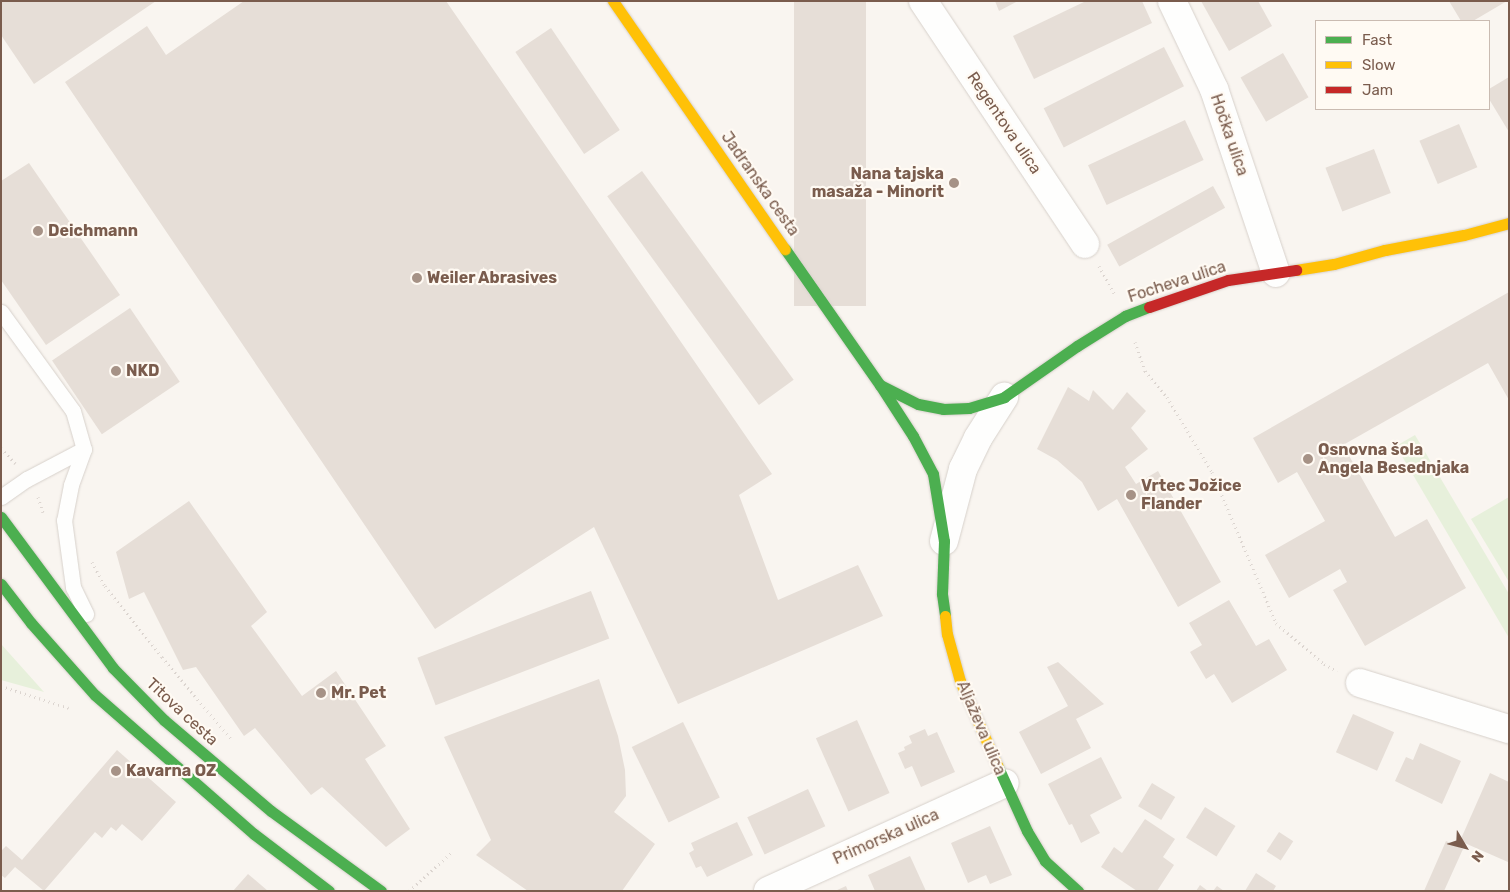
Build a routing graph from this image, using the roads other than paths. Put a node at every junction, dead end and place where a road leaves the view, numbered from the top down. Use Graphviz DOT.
graph roads {
  1 [pos="613,1"];
  2 [pos="923,1"];
  3 [pos="1172,1"];
  4 [pos="1509,223"];
  5 [pos="1085,244"];
  6 [pos="1276,273"];
  7 [pos="1,312"];
  8 [pos="880,385"];
  9 [pos="1004,397"];
  10 [pos="84,449"];
  11 [pos="1,498"];
  12 [pos="1,517"];
  13 [pos="944,542"];
  14 [pos="1,584"];
  15 [pos="113,668"];
  16 [pos="1360,683"];
  17 [pos="1509,729"];
  18 [pos="1004,783"];
  19 [pos="329,891"];
  20 [pos="381,891"];
  21 [pos="768,891"];
  22 [pos="1078,891"];
  1 -- 8 [label="street, Jadranska cesta"];
  2 -- 5 [label="street, Regentova ulica"];
  3 -- 6 [label="street, Hočka ulica"];
  4 -- 6 [label="street, Focheva ulica"];
  6 -- 9 [label="street, Focheva ulica"];
  7 -- 10 [label="lane"];
  8 -- 9 [label="street, Focheva ulica"];
  8 -- 13 [label="street, Aljaževa ulica"];
  9 -- 13 [label="street, Aljaževa ulica"];
  10 -- 11 [label="lane"];
  10 -- 15 [label="lane"];
  12 -- 15 [label="street, Titova cesta"];
  13 -- 18 [label="street, Aljaževa ulica"];
  14 -- 19 [label="street"];
  15 -- 20 [label="street, Titova cesta"];
  16 -- 17 [label="street"];
  18 -- 21 [label="street, Primorska ulica"];
  18 -- 22 [label="street, Aljaževa ulica"];
}
